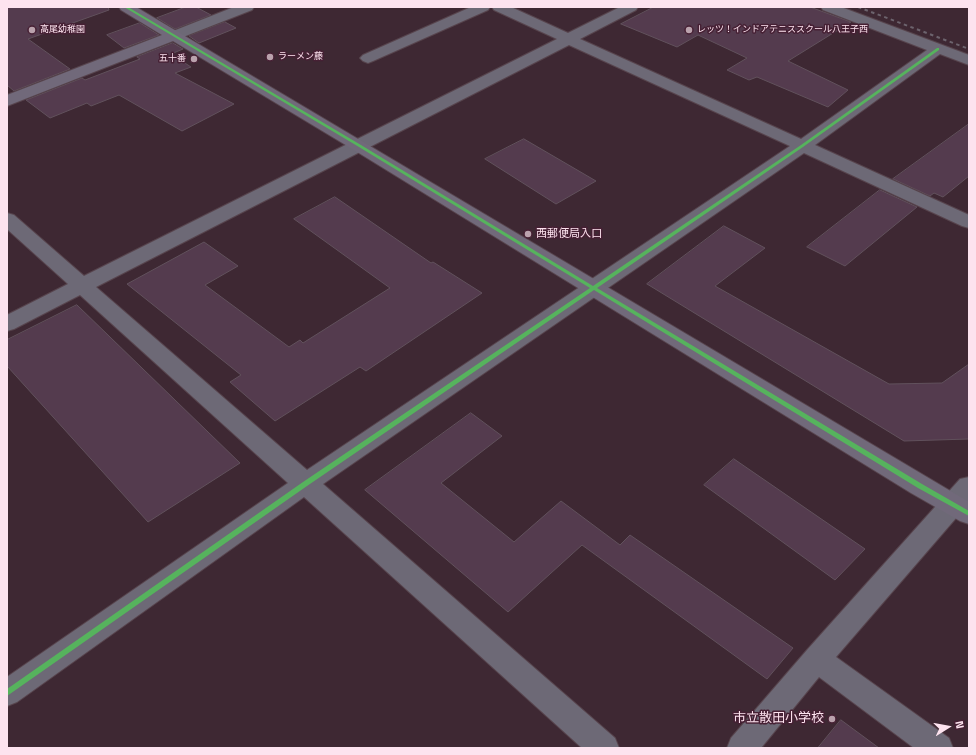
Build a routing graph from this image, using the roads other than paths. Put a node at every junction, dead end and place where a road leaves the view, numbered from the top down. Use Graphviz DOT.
graph roads {
  1 [pos="126,7"];
  2 [pos="247,7"];
  3 [pos="482,7"];
  4 [pos="499,7"];
  5 [pos="632,7"];
  6 [pos="828,7"];
  7 [pos="173,36"];
  8 [pos="569,39"];
  9 [pos="938,49"];
  10 [pos="368,58"];
  11 [pos="969,60"];
  12 [pos="7,102"];
  13 [pos="360,146"];
  14 [pos="802,146"];
  15 [pos="7,219"];
  16 [pos="969,222"];
  17 [pos="83,286"];
  18 [pos="592,287"];
  19 [pos="7,324"];
  20 [pos="305,484"];
  21 [pos="964,502"];
  22 [pos="817,659"];
  23 [pos="7,694"];
  24 [pos="604,748"];
  25 [pos="742,748"];
  26 [pos="938,748"];
  1 -- 7 [label="street"];
  2 -- 7 [label="street"];
  3 -- 10 [label="street"];
  4 -- 8 [label="street"];
  5 -- 8 [label="street"];
  6 -- 9 [label="street"];
  7 -- 12 [label="street"];
  7 -- 13 [label="street"];
  8 -- 13 [label="street"];
  8 -- 14 [label="street"];
  9 -- 11 [label="street"];
  9 -- 14 [label="street"];
  13 -- 17 [label="street"];
  13 -- 18 [label="street"];
  14 -- 16 [label="street"];
  14 -- 18 [label="street"];
  15 -- 17 [label="street"];
  17 -- 19 [label="street"];
  17 -- 20 [label="street"];
  18 -- 20 [label="street"];
  18 -- 21 [label="street"];
  20 -- 23 [label="street"];
  20 -- 24 [label="street"];
  21 -- 22 [label="street"];
  22 -- 25 [label="street"];
  22 -- 26 [label="street"];
}
